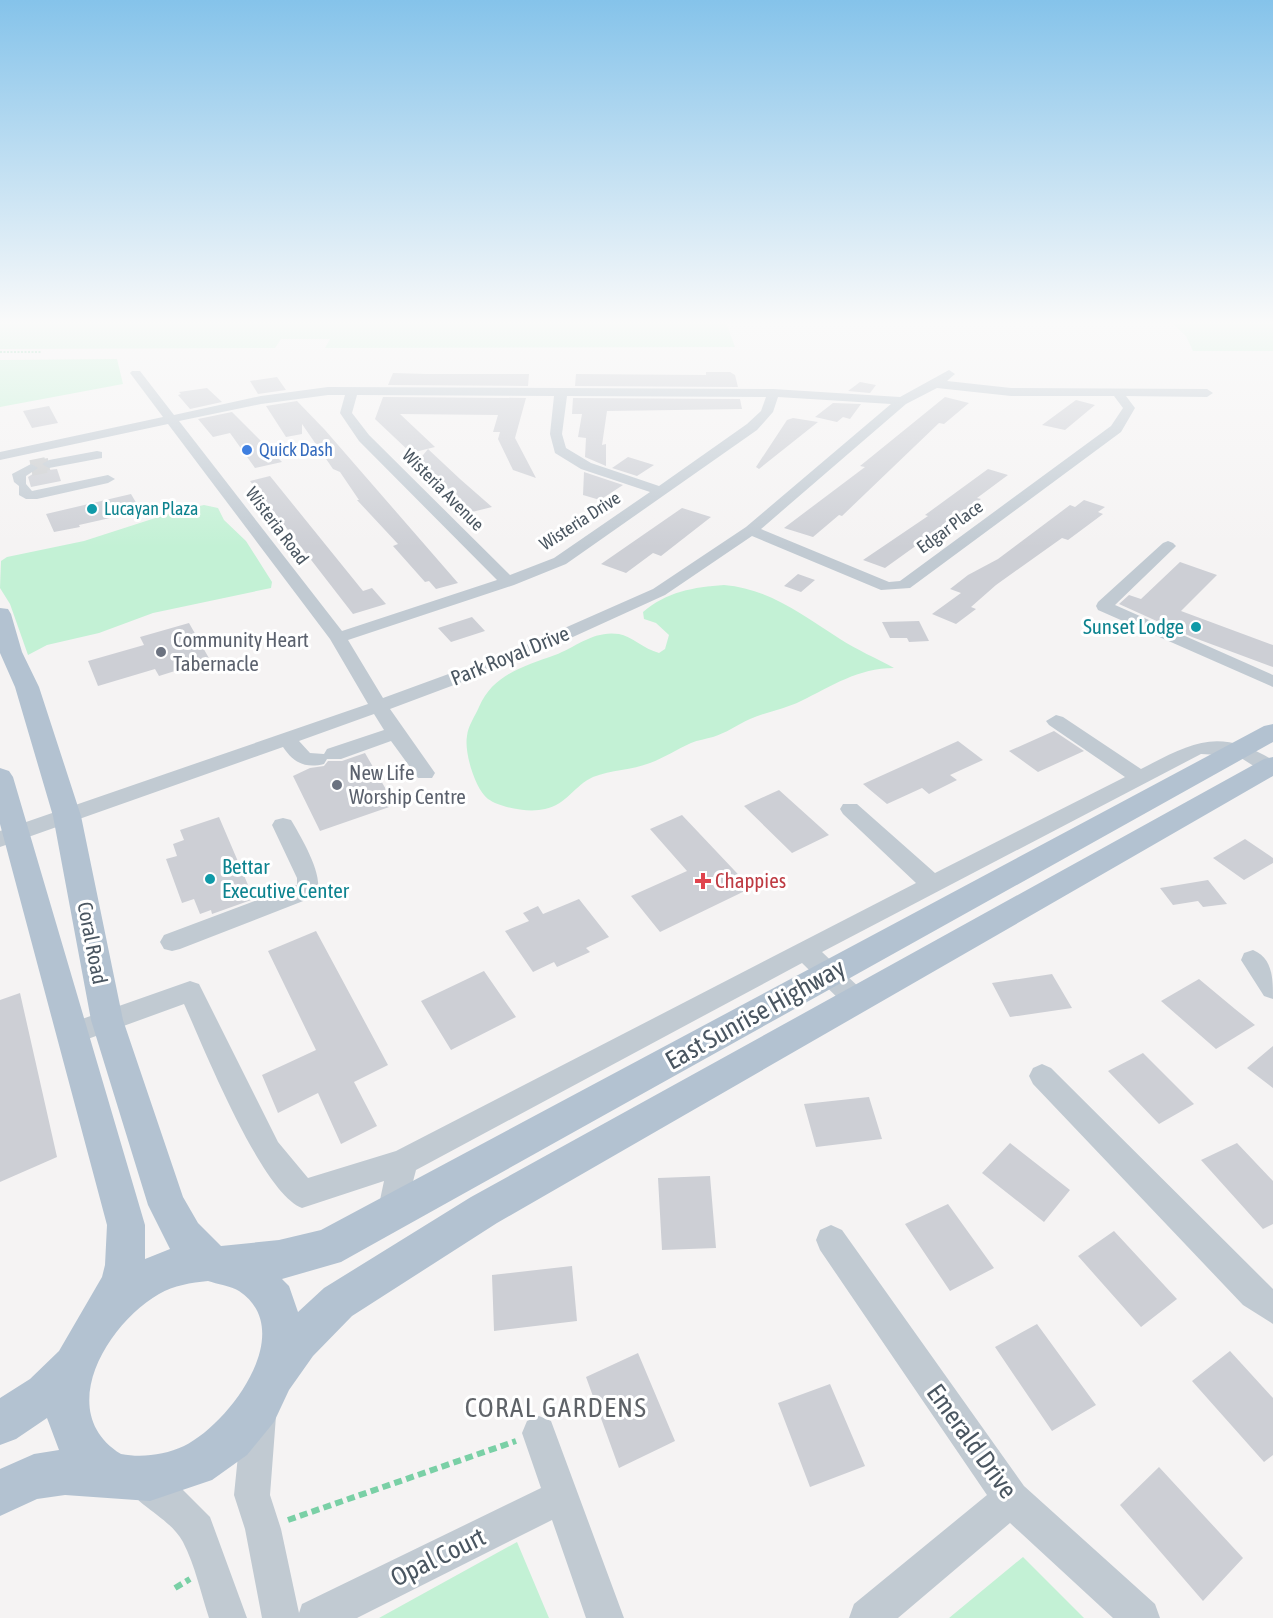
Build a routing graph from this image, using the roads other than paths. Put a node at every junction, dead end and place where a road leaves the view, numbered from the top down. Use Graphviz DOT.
graph roads {
  1 [pos="154,396"];
  2 [pos="287,396"];
  3 [pos="351,396"];
  4 [pos="561,396"];
  5 [pos="771,396"];
  6 [pos="813,396"];
  7 [pos="911,396"];
  8 [pos="1120,396"];
  9 [pos="902,401"];
  10 [pos="171,418"];
  11 [pos="97,455"];
  12 [pos="0,456"];
  13 [pos="49,464"];
  14 [pos="31,468"];
  15 [pos="108,479"];
  16 [pos="661,491"];
  17 [pos="751,530"];
  18 [pos="1168,546"];
  19 [pos="508,582"];
  20 [pos="0,614"];
  21 [pos="338,638"];
  22 [pos="5,654"];
  23 [pos="1273,682"];
  24 [pos="380,706"];
  25 [pos="1056,721"];
  26 [pos="1273,732"];
  27 [pos="395,733"];
  28 [pos="287,739"];
  29 [pos="1262,761"];
  30 [pos="425,773"];
  31 [pos="0,777"];
  32 [pos="1141,778"];
  33 [pos="850,809"];
  34 [pos="67,816"];
  35 [pos="283,825"];
  36 [pos="7,836"];
  37 [pos="933,885"];
  38 [pos="172,942"];
  39 [pos="805,951"];
  40 [pos="1253,960"];
  41 [pos="830,974"];
  42 [pos="1273,989"];
  43 [pos="855,999"];
  44 [pos="108,1020"];
  45 [pos="74,1033"];
  46 [pos="1042,1076"];
  47 [pos="403,1162"];
  48 [pos="392,1214"];
  49 [pos="831,1240"];
  50 [pos="218,1262"];
  51 [pos="1273,1308"];
  52 [pos="106,1311"];
  53 [pos="73,1367"];
  54 [pos="268,1390"];
  55 [pos="0,1423"];
  56 [pos="539,1433"];
  57 [pos="126,1477"];
  58 [pos="0,1493"];
  59 [pos="561,1497"];
  60 [pos="1011,1498"];
  61 [pos="228,1618"];
  62 [pos="281,1618"];
  63 [pos="316,1618"];
  64 [pos="605,1618"];
  65 [pos="868,1618"];
  66 [pos="1140,1618"];
  1 -- 10 [label="street, Wisteria Road"];
  2 -- 10 [label="street"];
  3 -- 19 [label="street, Wisteria Avenue"];
  4 -- 16 [label="street"];
  5 -- 16 [label="street, Wisteria Drive"];
  6 -- 9 [label="street"];
  7 -- 9 [label="street, Park Royal Drive"];
  8 -- 17 [label="street, Edgar Place"];
  9 -- 17 [label="street, Park Royal Drive"];
  10 -- 12 [label="street"];
  10 -- 21 [label="street, Wisteria Road"];
  11 -- 13 [label="street"];
  14 -- 15 [label="street"];
  16 -- 19 [label="street, Wisteria Drive"];
  17 -- 24 [label="street, Park Royal Drive"];
  18 -- 23 [label="street"];
  19 -- 21 [label="street, Wisteria Drive"];
  20 -- 22 [label="main road, Coral Road"];
  21 -- 24 [label="street, Wisteria Road"];
  22 -- 34 [label="main road, Coral Road"];
  24 -- 27 [label="street, Wisteria Road"];
  24 -- 28 [label="street, Park Royal Drive"];
  25 -- 32 [label="street"];
  26 -- 29 [label="main road, East Sunrise Highway"];
  27 -- 28 [label="street"];
  27 -- 30 [label="street, Wisteria Road"];
  28 -- 34 [label="street, Park Royal Drive"];
  29 -- 32 [label="street"];
  29 -- 41 [label="main road, East Sunrise Highway"];
  29 -- 43 [label="main road, East Sunrise Highway"];
  31 -- 36 [label="main road, Coral Road"];
  32 -- 37 [label="street"];
  33 -- 37 [label="street"];
  34 -- 36 [label="street, Park Royal Drive"];
  34 -- 44 [label="main road, Coral Road"];
  35 -- 38 [label="street"];
  36 -- 45 [label="main road, Coral Road"];
  37 -- 39 [label="street"];
  39 -- 41 [label="street"];
  39 -- 47 [label="street"];
  40 -- 42 [label="street"];
  41 -- 43 [label="street"];
  41 -- 48 [label="main road, East Sunrise Highway"];
  43 -- 54 [label="main road, East Sunrise Highway"];
  44 -- 45 [label="street"];
  44 -- 47 [label="street"];
  44 -- 50 [label="main road, Coral Road"];
  45 -- 52 [label="main road, Coral Road"];
  46 -- 51 [label="street"];
  47 -- 48 [label="street"];
  48 -- 50 [label="main road, East Sunrise Highway"];
  49 -- 60 [label="street, Emerald Drive"];
  50 -- 52 [label="main road"];
  50 -- 54 [label="main road"];
  52 -- 53 [label="main road"];
  53 -- 55 [label="main road"];
  53 -- 57 [label="main road"];
  54 -- 57 [label="main road"];
  54 -- 62 [label="street"];
  56 -- 59 [label="street"];
  57 -- 58 [label="main road"];
  57 -- 61 [label="street"];
  59 -- 63 [label="street, Opal Court"];
  59 -- 64 [label="street"];
  60 -- 65 [label="street"];
  60 -- 66 [label="street, Emerald Drive"];
}
